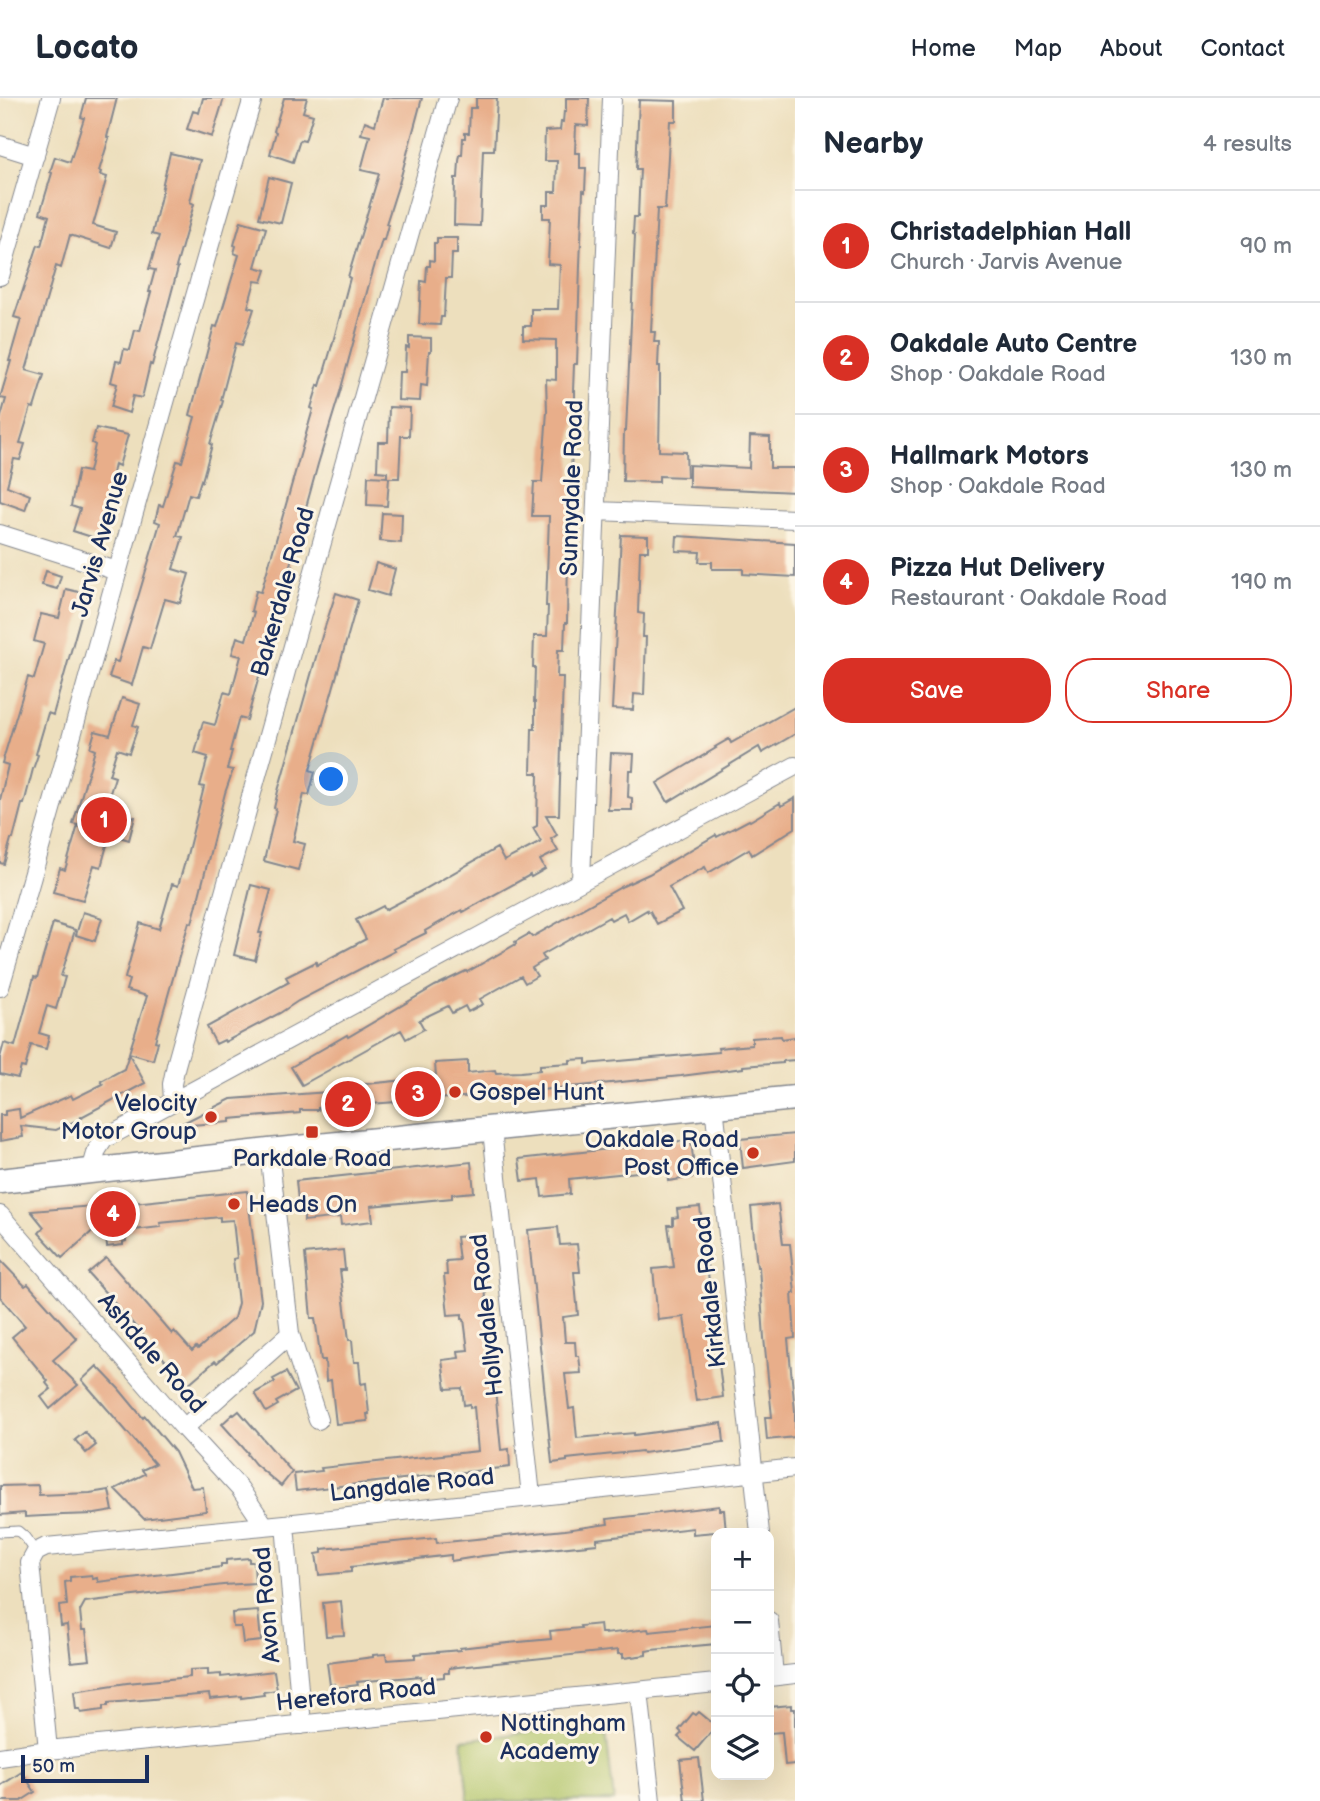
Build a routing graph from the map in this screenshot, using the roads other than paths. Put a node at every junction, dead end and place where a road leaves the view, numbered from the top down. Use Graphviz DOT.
graph roads {
  1 [pos="51,98"];
  2 [pos="448,98"];
  3 [pos="612,98"];
  4 [pos="251,106"];
  5 [pos="0,145"];
  6 [pos="35,156"];
  7 [pos="0,275"];
  8 [pos="596,511"];
  9 [pos="795,519"];
  10 [pos="0,534"];
  11 [pos="117,571"];
  12 [pos="795,766"];
  13 [pos="581,880"];
  14 [pos="0,987"];
  15 [pos="795,1098"];
  16 [pos="173,1101"];
  17 [pos="713,1105"];
  18 [pos="492,1130"];
  19 [pos="269,1152"];
  20 [pos="91,1171"];
  21 [pos="0,1181"];
  22 [pos="0,1215"];
  23 [pos="290,1335"];
  24 [pos="318,1420"];
  25 [pos="184,1428"];
  26 [pos="795,1468"];
  27 [pos="754,1473"];
  28 [pos="531,1496"];
  29 [pos="285,1524"];
  30 [pos="264,1525"];
  31 [pos="760,1528"];
  32 [pos="0,1532"];
  33 [pos="36,1552"];
  34 [pos="795,1674"];
  35 [pos="774,1676"];
  36 [pos="711,1684"];
  37 [pos="639,1692"];
  38 [pos="303,1725"];
  39 [pos="48,1750"];
  40 [pos="0,1757"];
  41 [pos="651,1801"];
  1 -- 6 [label="street"];
  2 -- 16 [label="street, Bakerdale Road"];
  3 -- 8 [label="street, Sunnydale Road"];
  4 -- 11 [label="street, Jarvis Avenue"];
  5 -- 6 [label="street"];
  6 -- 7 [label="street"];
  8 -- 9 [label="street"];
  8 -- 13 [label="street, Sunnydale Road"];
  10 -- 11 [label="street"];
  11 -- 14 [label="street, Jarvis Avenue"];
  12 -- 13 [label="street"];
  13 -- 16 [label="street"];
  15 -- 17 [label="street"];
  16 -- 20 [label="street"];
  17 -- 18 [label="street"];
  17 -- 27 [label="street, Kirkdale Road"];
  18 -- 19 [label="street"];
  18 -- 28 [label="street, Hollydale Road"];
  19 -- 20 [label="street"];
  19 -- 23 [label="street"];
  20 -- 21 [label="street"];
  22 -- 25 [label="street, Ashdale Road"];
  23 -- 24 [label="street"];
  23 -- 25 [label="street"];
  25 -- 30 [label="street, Ashdale Road"];
  26 -- 27 [label="street, Langdale Road"];
  27 -- 28 [label="street, Langdale Road"];
  27 -- 31 [label="street, Kirkdale Road"];
  28 -- 29 [label="street, Langdale Road"];
  29 -- 30 [label="street, Langdale Road"];
  29 -- 38 [label="street, Avon Road"];
  30 -- 33 [label="street, Langdale Road"];
  32 -- 33 [label="lane"];
  33 -- 39 [label="street"];
  34 -- 35 [label="street"];
  36 -- 37 [label="street, Hereford Road"];
  37 -- 38 [label="street, Hereford Road"];
  37 -- 41 [label="street"];
  38 -- 39 [label="street, Hereford Road"];
  39 -- 40 [label="street, Hereford Road"];
}
